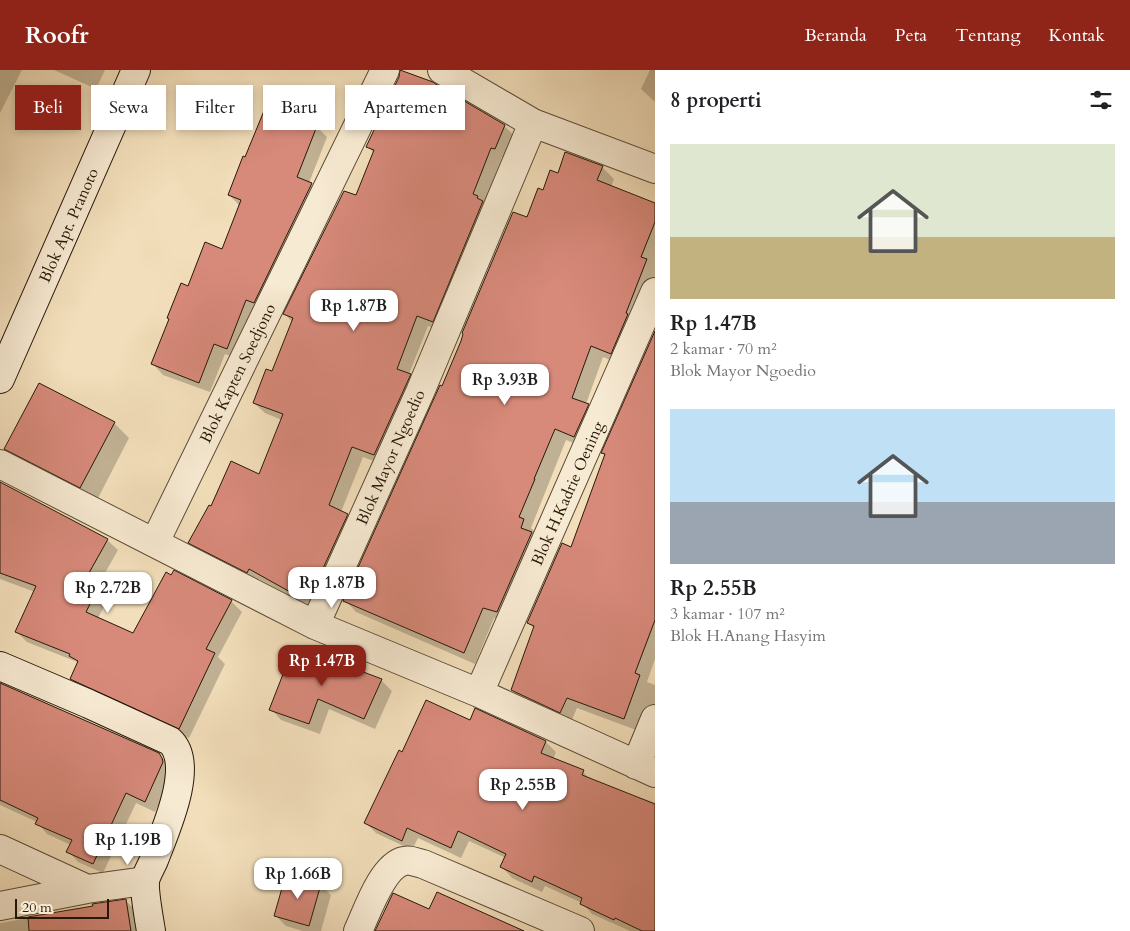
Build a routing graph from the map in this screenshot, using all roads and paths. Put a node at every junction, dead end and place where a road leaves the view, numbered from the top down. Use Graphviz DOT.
graph roads {
  1 [pos="136,70"];
  2 [pos="385,70"];
  3 [pos="442,70"];
  4 [pos="533,123"];
  5 [pos="655,169"];
  6 [pos="655,292"];
  7 [pos="0,379"];
  8 [pos="0,464"];
  9 [pos="155,542"];
  10 [pos="315,625"];
  11 [pos="0,666"];
  12 [pos="479,693"];
  13 [pos="655,719"];
  14 [pos="645,769"];
  15 [pos="0,849"];
  16 [pos="145,881"];
  17 [pos="87,889"];
  18 [pos="0,906"];
  19 [pos="151,931"];
  20 [pos="358,931"];
  21 [pos="580,931"];
  1 -- 7 [label="street, Blok Apt. Pranoto"];
  2 -- 9 [label="street, Blok Kapten Soedjono"];
  3 -- 4 [label="street"];
  4 -- 5 [label="street"];
  4 -- 10 [label="street, Blok Mayor Ngoedio"];
  6 -- 12 [label="street, Blok H.Kadrie Oening"];
  8 -- 9 [label="street"];
  9 -- 10 [label="street"];
  10 -- 12 [label="street"];
  11 -- 16 [label="street"];
  12 -- 14 [label="street"];
  13 -- 14 [label="street"];
  15 -- 17 [label="street"];
  16 -- 17 [label="street"];
  16 -- 19 [label="street"];
  17 -- 18 [label="street"];
  20 -- 21 [label="street"];
}
